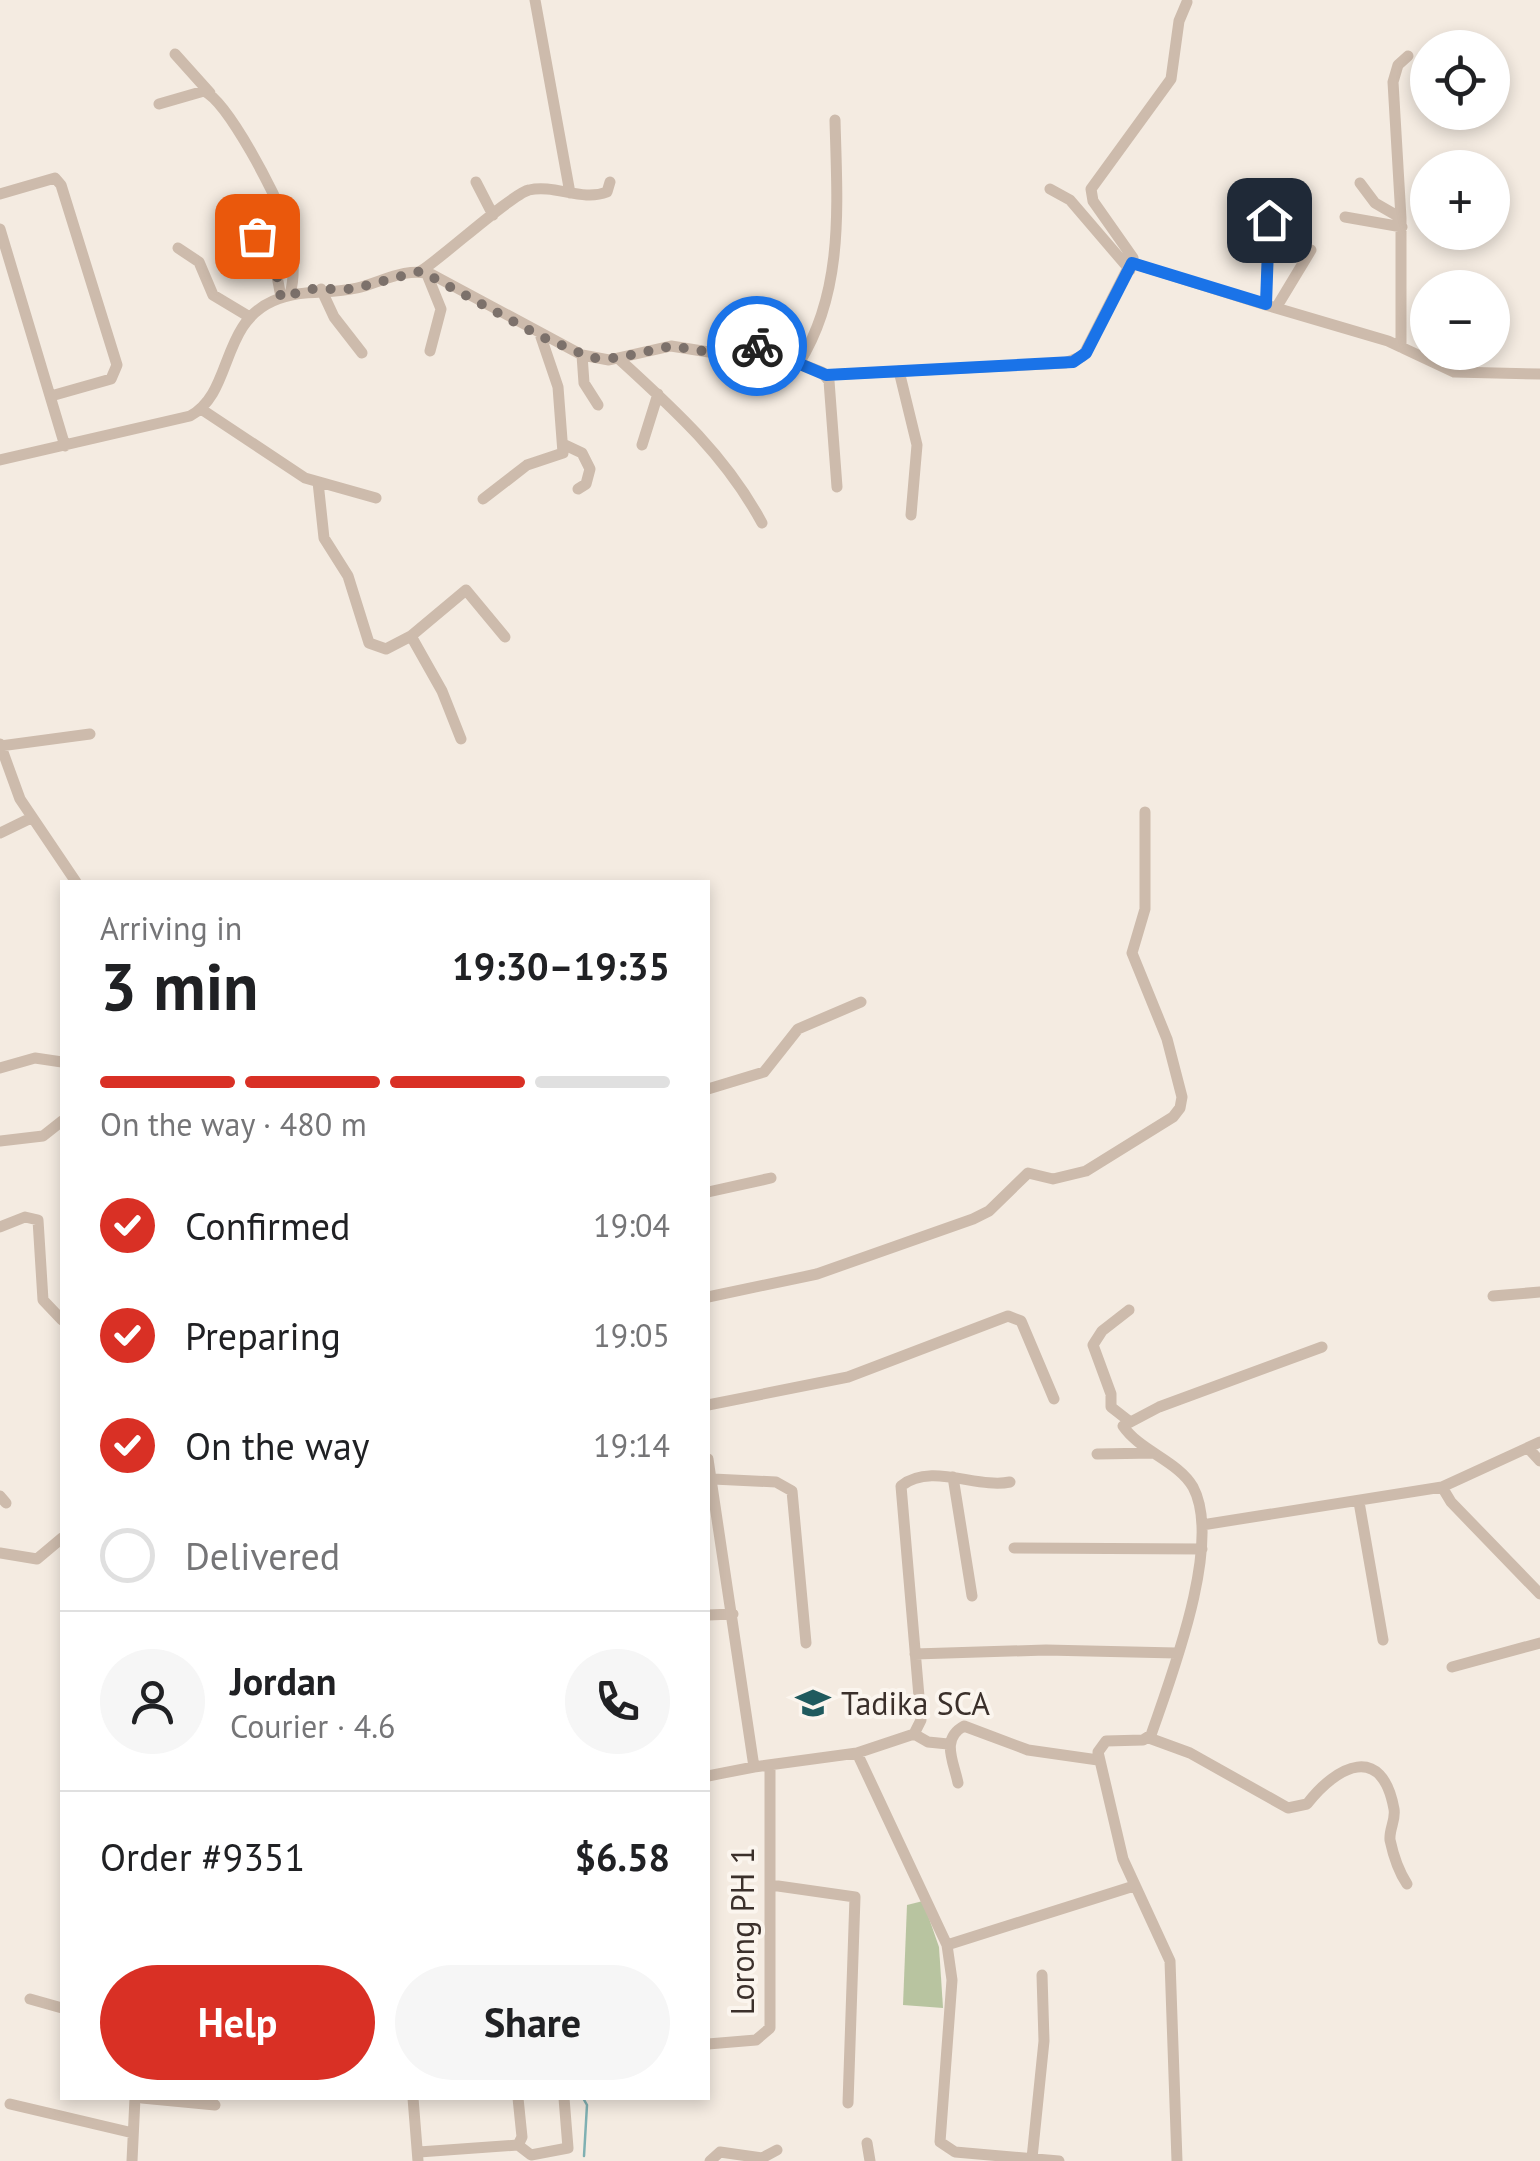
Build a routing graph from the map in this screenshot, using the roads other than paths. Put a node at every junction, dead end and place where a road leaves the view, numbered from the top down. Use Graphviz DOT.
graph roads {
  1 [pos="536,0"];
  2 [pos="1187,2"];
  3 [pos="174,54"];
  4 [pos="1408,56"];
  5 [pos="210,93"];
  6 [pos="159,104"];
  7 [pos="835,120"];
  8 [pos="476,182"];
  9 [pos="610,182"];
  10 [pos="1360,183"];
  11 [pos="1050,188"];
  12 [pos="570,192"];
  13 [pos="0,194"];
  14 [pos="493,215"];
  15 [pos="1345,217"];
  16 [pos="1269,220"];
  17 [pos="1402,222"];
  18 [pos="0,230"];
  19 [pos="264,230"];
  20 [pos="178,248"];
  21 [pos="1311,250"];
  22 [pos="1131,266"];
  23 [pos="424,272"];
  24 [pos="320,289"];
  25 [pos="286,296"];
  26 [pos="1271,306"];
  27 [pos="248,316"];
  28 [pos="540,336"];
  29 [pos="1401,347"];
  30 [pos="430,351"];
  31 [pos="362,353"];
  32 [pos="582,355"];
  33 [pos="618,358"];
  34 [pos="799,363"];
  35 [pos="899,371"];
  36 [pos="1540,374"];
  37 [pos="826,375"];
  38 [pos="658,394"];
  39 [pos="51,396"];
  40 [pos="598,405"];
  41 [pos="200,409"];
  42 [pos="565,445"];
  43 [pos="642,445"];
  44 [pos="65,446"];
  45 [pos="0,460"];
  46 [pos="318,482"];
  47 [pos="837,487"];
  48 [pos="578,490"];
  49 [pos="376,498"];
  50 [pos="483,499"];
  51 [pos="911,515"];
  52 [pos="762,523"];
  53 [pos="411,636"];
  54 [pos="505,637"];
  55 [pos="90,734"];
  56 [pos="461,740"];
  57 [pos="0,745"];
  58 [pos="1145,812"];
  59 [pos="31,818"];
  60 [pos="0,833"];
  61 [pos="75,880"];
  62 [pos="861,1002"];
  63 [pos="60,1062"];
  64 [pos="0,1068"];
  65 [pos="710,1089"];
  66 [pos="60,1123"];
  67 [pos="0,1141"];
  68 [pos="771,1178"];
  69 [pos="710,1192"];
  70 [pos="0,1227"];
  71 [pos="1540,1292"];
  72 [pos="1493,1296"];
  73 [pos="710,1298"];
  74 [pos="1129,1310"];
  75 [pos="60,1318"];
  76 [pos="1322,1348"];
  77 [pos="1054,1399"];
  78 [pos="710,1405"];
  79 [pos="1128,1421"];
  80 [pos="1534,1445"];
  81 [pos="1154,1453"];
  82 [pos="1098,1454"];
  83 [pos="1540,1461"];
  84 [pos="710,1468"];
  85 [pos="953,1477"];
  86 [pos="713,1480"];
  87 [pos="1010,1482"];
  88 [pos="1437,1488"];
  89 [pos="1359,1502"];
  90 [pos="1202,1525"];
  91 [pos="60,1540"];
  92 [pos="1014,1548"];
  93 [pos="1202,1550"];
  94 [pos="0,1553"];
  95 [pos="1540,1594"];
  96 [pos="972,1596"];
  97 [pos="733,1614"];
  98 [pos="710,1615"];
  99 [pos="1383,1640"];
  100 [pos="806,1643"];
  101 [pos="1540,1644"];
  102 [pos="1176,1653"];
  103 [pos="915,1654"];
  104 [pos="1452,1667"];
  105 [pos="914,1734"];
  106 [pos="1150,1738"];
  107 [pos="948,1744"];
  108 [pos="856,1753"];
  109 [pos="1098,1760"];
  110 [pos="770,1766"];
  111 [pos="754,1768"];
  112 [pos="710,1776"];
  113 [pos="958,1784"];
  114 [pos="1407,1884"];
  115 [pos="771,1885"];
  116 [pos="1134,1886"];
  117 [pos="947,1945"];
  118 [pos="1042,1975"];
  119 [pos="30,1999"];
  120 [pos="60,2007"];
  121 [pos="710,2044"];
  122 [pos="134,2100"];
  123 [pos="163,2100"];
  124 [pos="413,2100"];
  125 [pos="518,2100"];
  126 [pos="564,2100"];
  127 [pos="848,2103"];
  128 [pos="10,2104"];
  129 [pos="214,2105"];
  130 [pos="133,2134"];
  131 [pos="867,2143"];
  132 [pos="518,2144"];
  133 [pos="777,2150"];
  134 [pos="569,2155"];
  135 [pos="418,2157"];
  136 [pos="972,2157"];
  137 [pos="1032,2158"];
  138 [pos="132,2161"];
  139 [pos="710,2161"];
  140 [pos="870,2161"];
  141 [pos="1059,2161"];
  142 [pos="1177,2161"];
  1 -- 12 [label="street"];
  2 -- 22 [label="street"];
  3 -- 5 [label="street"];
  4 -- 17 [label="street"];
  5 -- 6 [label="street"];
  5 -- 25 [label="street"];
  7 -- 34 [label="street"];
  8 -- 14 [label="street"];
  9 -- 12 [label="street"];
  10 -- 17 [label="street"];
  11 -- 22 [label="street"];
  12 -- 14 [label="street"];
  13 -- 39 [label="street"];
  14 -- 23 [label="street"];
  15 -- 17 [label="street"];
  16 -- 26 [label="street"];
  17 -- 29 [label="street"];
  18 -- 39 [label="street"];
  19 -- 25 [label="street"];
  20 -- 27 [label="street"];
  21 -- 26 [label="street"];
  22 -- 26 [label="street"];
  22 -- 35 [label="street"];
  23 -- 24 [label="street"];
  23 -- 28 [label="street"];
  23 -- 30 [label="street"];
  24 -- 25 [label="street"];
  24 -- 31 [label="street"];
  25 -- 27 [label="street"];
  26 -- 29 [label="street"];
  27 -- 41 [label="street"];
  28 -- 32 [label="street"];
  28 -- 42 [label="street"];
  29 -- 36 [label="street"];
  32 -- 33 [label="street"];
  32 -- 40 [label="street"];
  33 -- 34 [label="street"];
  33 -- 38 [label="street"];
  34 -- 37 [label="street"];
  35 -- 37 [label="street"];
  35 -- 51 [label="street"];
  37 -- 47 [label="street"];
  38 -- 43 [label="street"];
  38 -- 52 [label="street"];
  39 -- 44 [label="street"];
  41 -- 44 [label="street"];
  41 -- 46 [label="street"];
  42 -- 48 [label="street"];
  42 -- 50 [label="street"];
  44 -- 45 [label="street"];
  46 -- 49 [label="street"];
  46 -- 53 [label="street"];
  53 -- 54 [label="street"];
  53 -- 56 [label="street"];
  55 -- 57 [label="street"];
  57 -- 59 [label="street"];
  58 -- 73 [label="street"];
  59 -- 60 [label="street"];
  59 -- 61 [label="street"];
  62 -- 65 [label="street"];
  63 -- 64 [label="street"];
  66 -- 67 [label="street"];
  68 -- 69 [label="street"];
  70 -- 75 [label="street"];
  71 -- 72 [label="street"];
  74 -- 79 [label="street"];
  76 -- 79 [label="street"];
  77 -- 78 [label="street"];
  79 -- 81 [label="street"];
  80 -- 83 [label="street"];
  80 -- 88 [label="street"];
  81 -- 82 [label="street"];
  81 -- 90 [label="street"];
  84 -- 86 [label="street"];
  85 -- 87 [label="street"];
  85 -- 96 [label="street"];
  85 -- 103 [label="street"];
  86 -- 97 [label="street"];
  86 -- 100 [label="street"];
  88 -- 89 [label="street"];
  88 -- 95 [label="street"];
  89 -- 90 [label="street"];
  89 -- 99 [label="street"];
  90 -- 93 [label="street"];
  91 -- 94 [label="street"];
  92 -- 93 [label="street"];
  93 -- 102 [label="street"];
  97 -- 98 [label="street"];
  97 -- 111 [label="street"];
  101 -- 104 [label="street"];
  102 -- 103 [label="street"];
  102 -- 106 [label="street"];
  103 -- 105 [label="street"];
  105 -- 107 [label="street"];
  105 -- 108 [label="street"];
  106 -- 109 [label="street"];
  106 -- 114 [label="street"];
  107 -- 109 [label="street"];
  107 -- 113 [label="street"];
  108 -- 110 [label="street"];
  108 -- 117 [label="street"];
  109 -- 116 [label="street"];
  110 -- 111 [label="street"];
  110 -- 115 [label="street, Lorong PH 1"];
  111 -- 112 [label="street"];
  115 -- 121 [label="street, Lorong PH 1"];
  115 -- 127 [label="street"];
  116 -- 117 [label="street"];
  116 -- 142 [label="street"];
  117 -- 136 [label="street"];
  118 -- 137 [label="street"];
  119 -- 120 [label="street"];
  122 -- 130 [label="street"];
  123 -- 129 [label="street"];
  124 -- 135 [label="street"];
  125 -- 132 [label="street"];
  126 -- 134 [label="street"];
  128 -- 130 [label="street"];
  130 -- 138 [label="street"];
  131 -- 140 [label="street"];
  132 -- 134 [label="street"];
  132 -- 135 [label="street"];
  133 -- 139 [label="street"];
  136 -- 137 [label="street"];
  137 -- 141 [label="street"];
}
